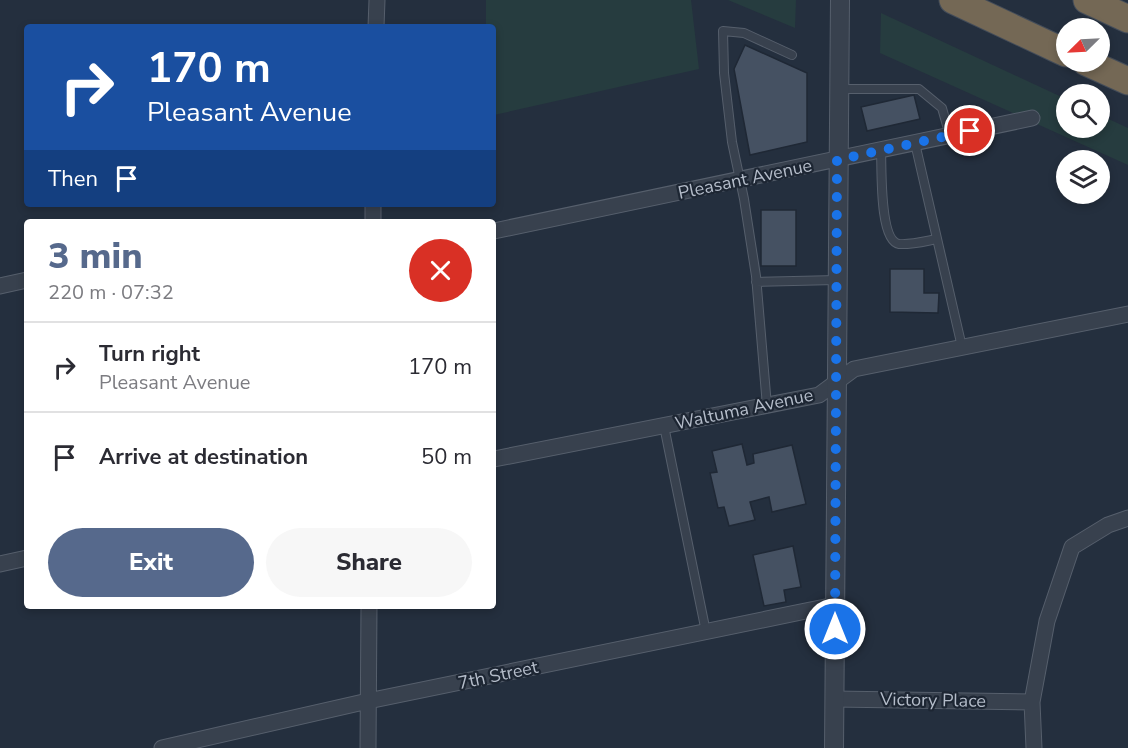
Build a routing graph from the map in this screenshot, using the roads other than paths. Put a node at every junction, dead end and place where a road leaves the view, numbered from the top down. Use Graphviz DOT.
graph roads {
  1 [pos="377,0"];
  2 [pos="840,0"];
  3 [pos="953,0"];
  4 [pos="1087,0"];
  5 [pos="1128,19"];
  6 [pos="376,24"];
  7 [pos="1056,47"];
  8 [pos="792,55"];
  9 [pos="1108,72"];
  10 [pos="1128,81"];
  11 [pos="838,89"];
  12 [pos="1032,118"];
  13 [pos="950,136"];
  14 [pos="915,143"];
  15 [pos="881,151"];
  16 [pos="837,160"];
  17 [pos="740,180"];
  18 [pos="496,231"];
  19 [pos="937,239"];
  20 [pos="837,280"];
  21 [pos="24,281"];
  22 [pos="756,282"];
  23 [pos="0,286"];
  24 [pos="1128,314"];
  25 [pos="962,347"];
  26 [pos="836,382"];
  27 [pos="767,406"];
  28 [pos="664,426"];
  29 [pos="496,459"];
  30 [pos="1128,518"];
  31 [pos="24,559"];
  32 [pos="0,564"];
  33 [pos="835,605"];
  34 [pos="369,609"];
  35 [pos="706,632"];
  36 [pos="834,699"];
  37 [pos="368,702"];
  38 [pos="1032,702"];
  39 [pos="162,748"];
  40 [pos="368,748"];
  41 [pos="834,748"];
  42 [pos="1034,748"];
  1 -- 6 [label="street"];
  2 -- 11 [label="street"];
  3 -- 7 [label="highway"];
  4 -- 5 [label="highway"];
  8 -- 17 [label="lane"];
  9 -- 10 [label="highway"];
  11 -- 13 [label="lane"];
  11 -- 16 [label="street"];
  12 -- 13 [label="street, Pleasant Avenue"];
  13 -- 14 [label="street, Pleasant Avenue"];
  14 -- 15 [label="street, Pleasant Avenue"];
  14 -- 19 [label="lane"];
  15 -- 16 [label="street, Pleasant Avenue"];
  15 -- 19 [label="lane"];
  16 -- 17 [label="street, Pleasant Avenue"];
  16 -- 20 [label="street"];
  17 -- 18 [label="street, Pleasant Avenue"];
  17 -- 22 [label="lane"];
  19 -- 25 [label="lane"];
  20 -- 22 [label="lane"];
  20 -- 26 [label="street"];
  21 -- 23 [label="street"];
  22 -- 27 [label="lane"];
  24 -- 25 [label="street, Waltuma Avenue"];
  25 -- 26 [label="street, Waltuma Avenue"];
  26 -- 27 [label="street, Waltuma Avenue"];
  26 -- 33 [label="street"];
  27 -- 28 [label="street, Waltuma Avenue"];
  28 -- 29 [label="street, Waltuma Avenue"];
  28 -- 35 [label="lane"];
  30 -- 38 [label="street"];
  31 -- 32 [label="street"];
  33 -- 35 [label="street, 7th Street"];
  33 -- 36 [label="street"];
  34 -- 37 [label="street"];
  35 -- 37 [label="street, 7th Street"];
  36 -- 38 [label="street, Victory Place"];
  36 -- 41 [label="street"];
  37 -- 39 [label="street, 7th Street"];
  37 -- 40 [label="street"];
  38 -- 42 [label="street"];
}
